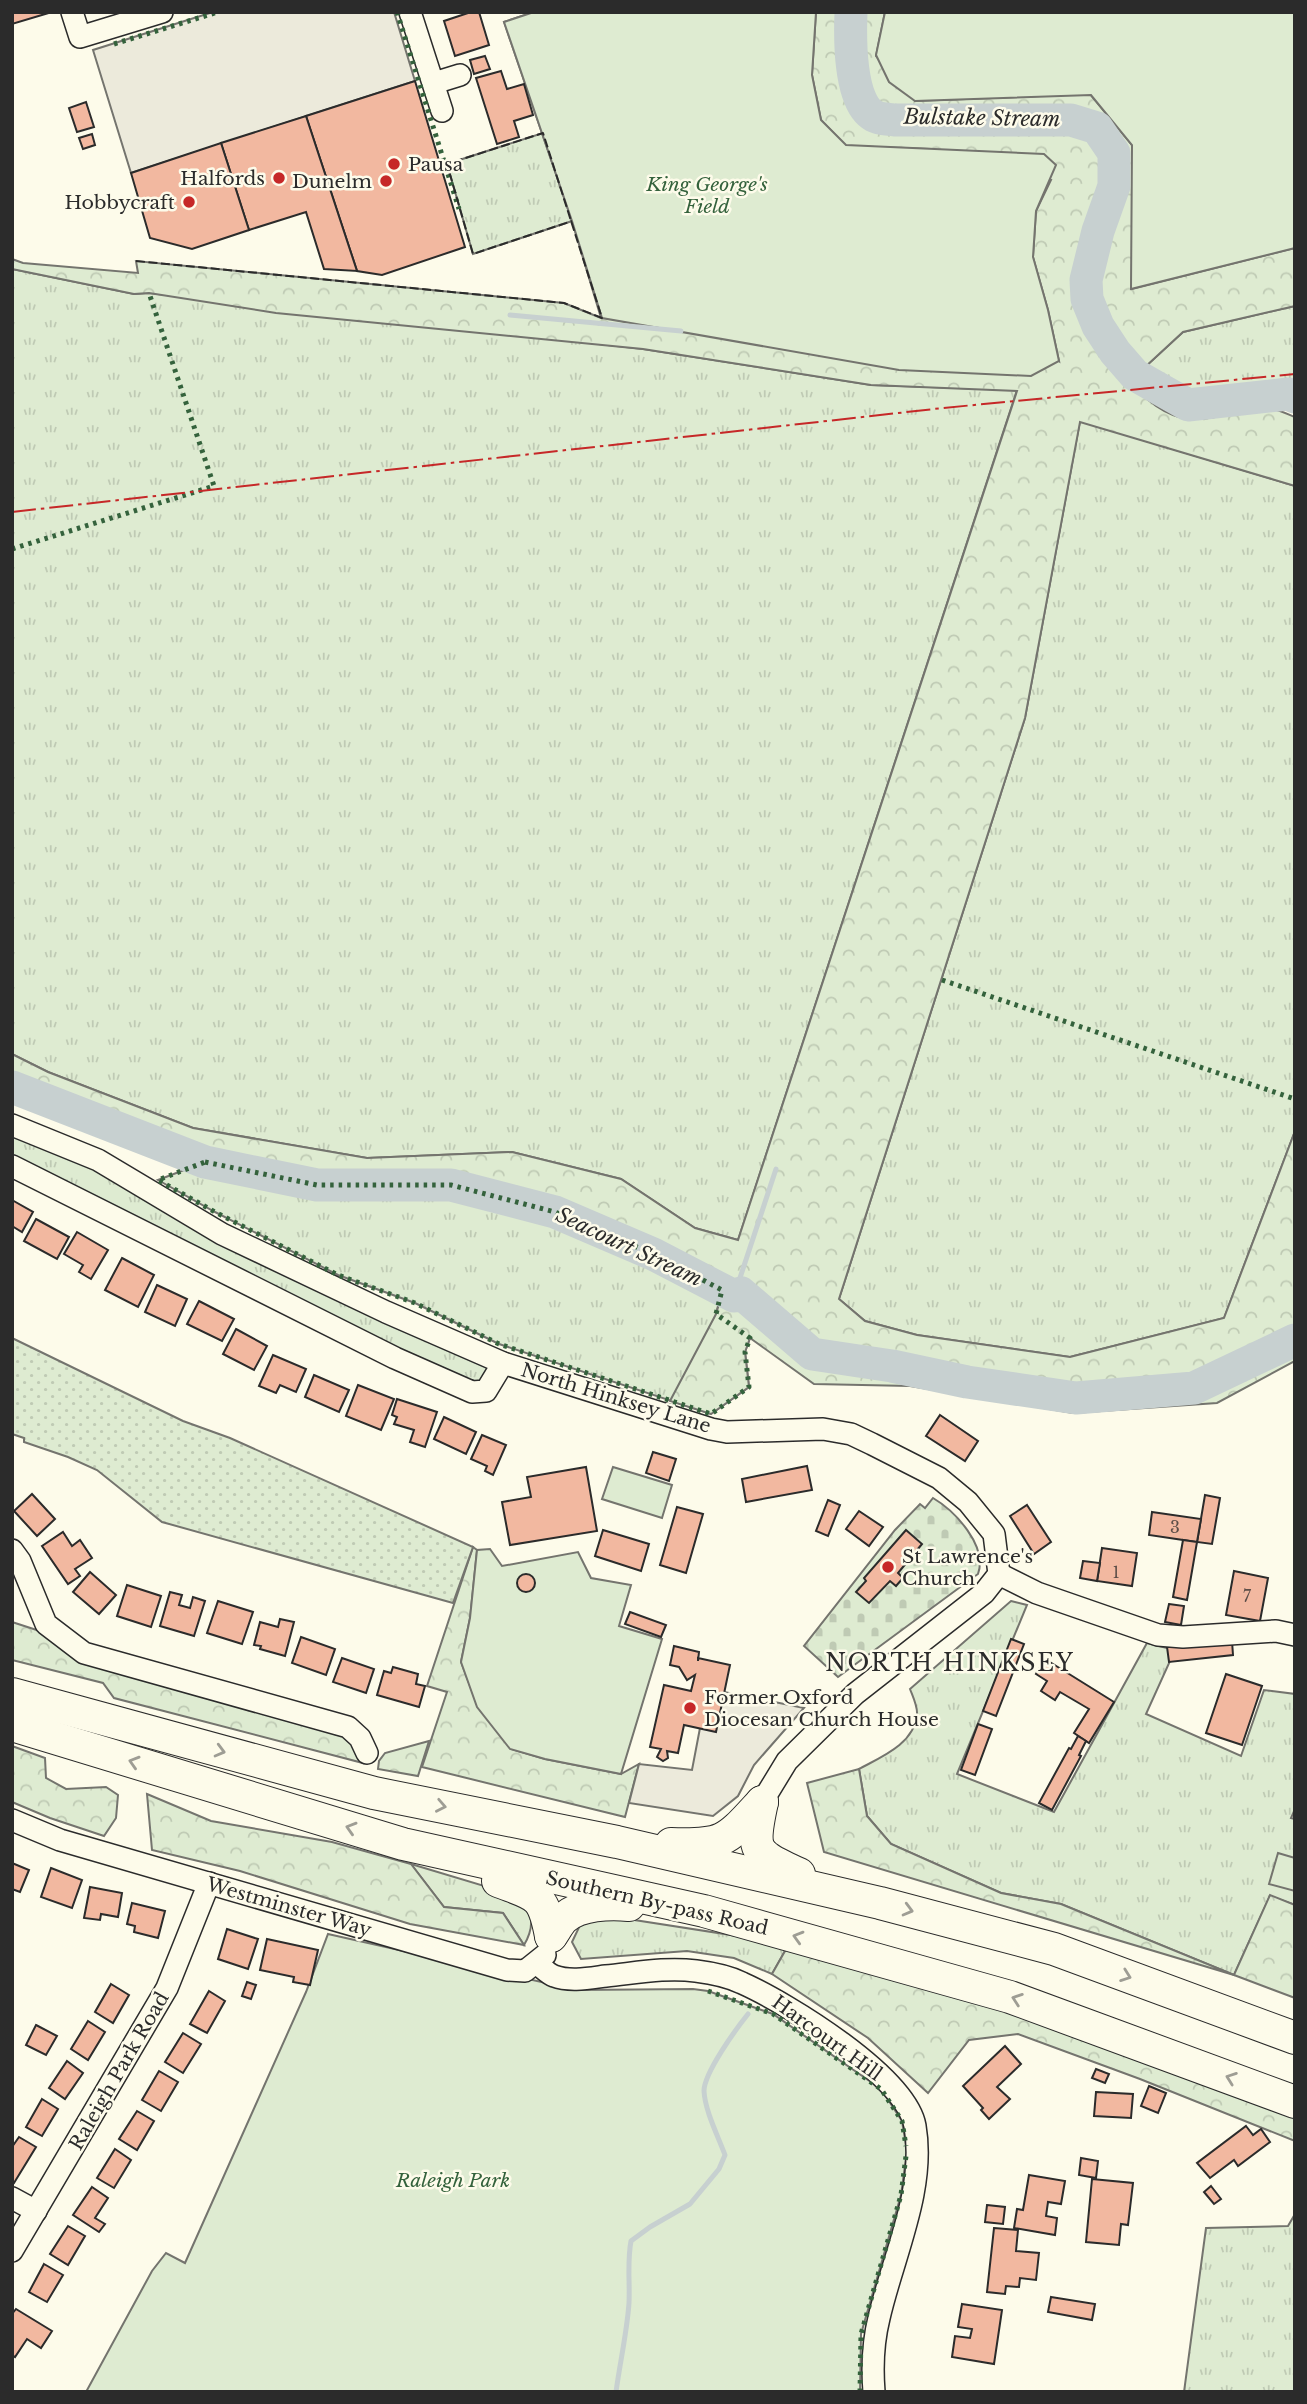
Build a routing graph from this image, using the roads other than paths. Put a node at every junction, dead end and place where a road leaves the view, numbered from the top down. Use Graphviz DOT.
graph roads {
  1 [pos="72,12"];
  2 [pos="162,12"];
  3 [pos="410,12"];
  4 [pos="460,75"];
  5 [pos="434,83"];
  6 [pos="442,111"];
  7 [pos="12,1125"];
  8 [pos="12,1166"];
  9 [pos="503,1363"];
  10 [pos="15,1559"];
  11 [pos="999,1574"];
  12 [pos="1295,1635"];
  13 [pos="12,1694"];
  14 [pos="12,1725"];
  15 [pos="368,1753"];
  16 [pos="762,1802"];
  17 [pos="12,1820"];
  18 [pos="617,1842"];
  19 [pos="403,1844"];
  20 [pos="209,1883"];
  21 [pos="842,1894"];
  22 [pos="704,1911"];
  23 [pos="544,1950"];
  24 [pos="1295,2038"];
  25 [pos="1295,2102"];
  26 [pos="12,2198"];
  27 [pos="36,2211"];
  28 [pos="12,2251"];
  29 [pos="874,2392"];
  1 -- 2 [label="street"];
  3 -- 5 [label="street"];
  4 -- 5 [label="street"];
  5 -- 6 [label="street"];
  7 -- 9 [label="street, North Hinksey Lane"];
  8 -- 9 [label="street, North Hinksey Lane"];
  9 -- 11 [label="street, North Hinksey Lane"];
  10 -- 15 [label="street"];
  11 -- 12 [label="street"];
  11 -- 16 [label="street"];
  13 -- 18 [label="highway, one-way"];
  19 -- 14 [label="highway, Southern By-pass Road, one-way"];
  16 -- 18 [label="highway"];
  16 -- 21 [label="highway"];
  17 -- 20 [label="street, Westminster Way"];
  18 -- 21 [label="highway"];
  19 -- 22 [label="highway, Southern By-pass Road"];
  19 -- 23 [label="highway"];
  20 -- 23 [label="street, Westminster Way"];
  20 -- 27 [label="street, Raleigh Park Road"];
  21 -- 24 [label="highway, one-way"];
  22 -- 23 [label="highway"];
  25 -- 22 [label="highway, Southern By-pass Road, one-way"];
  23 -- 29 [label="street, Harcourt Hill"];
  26 -- 27 [label="street"];
  27 -- 28 [label="street, Raleigh Park Road"];
}
